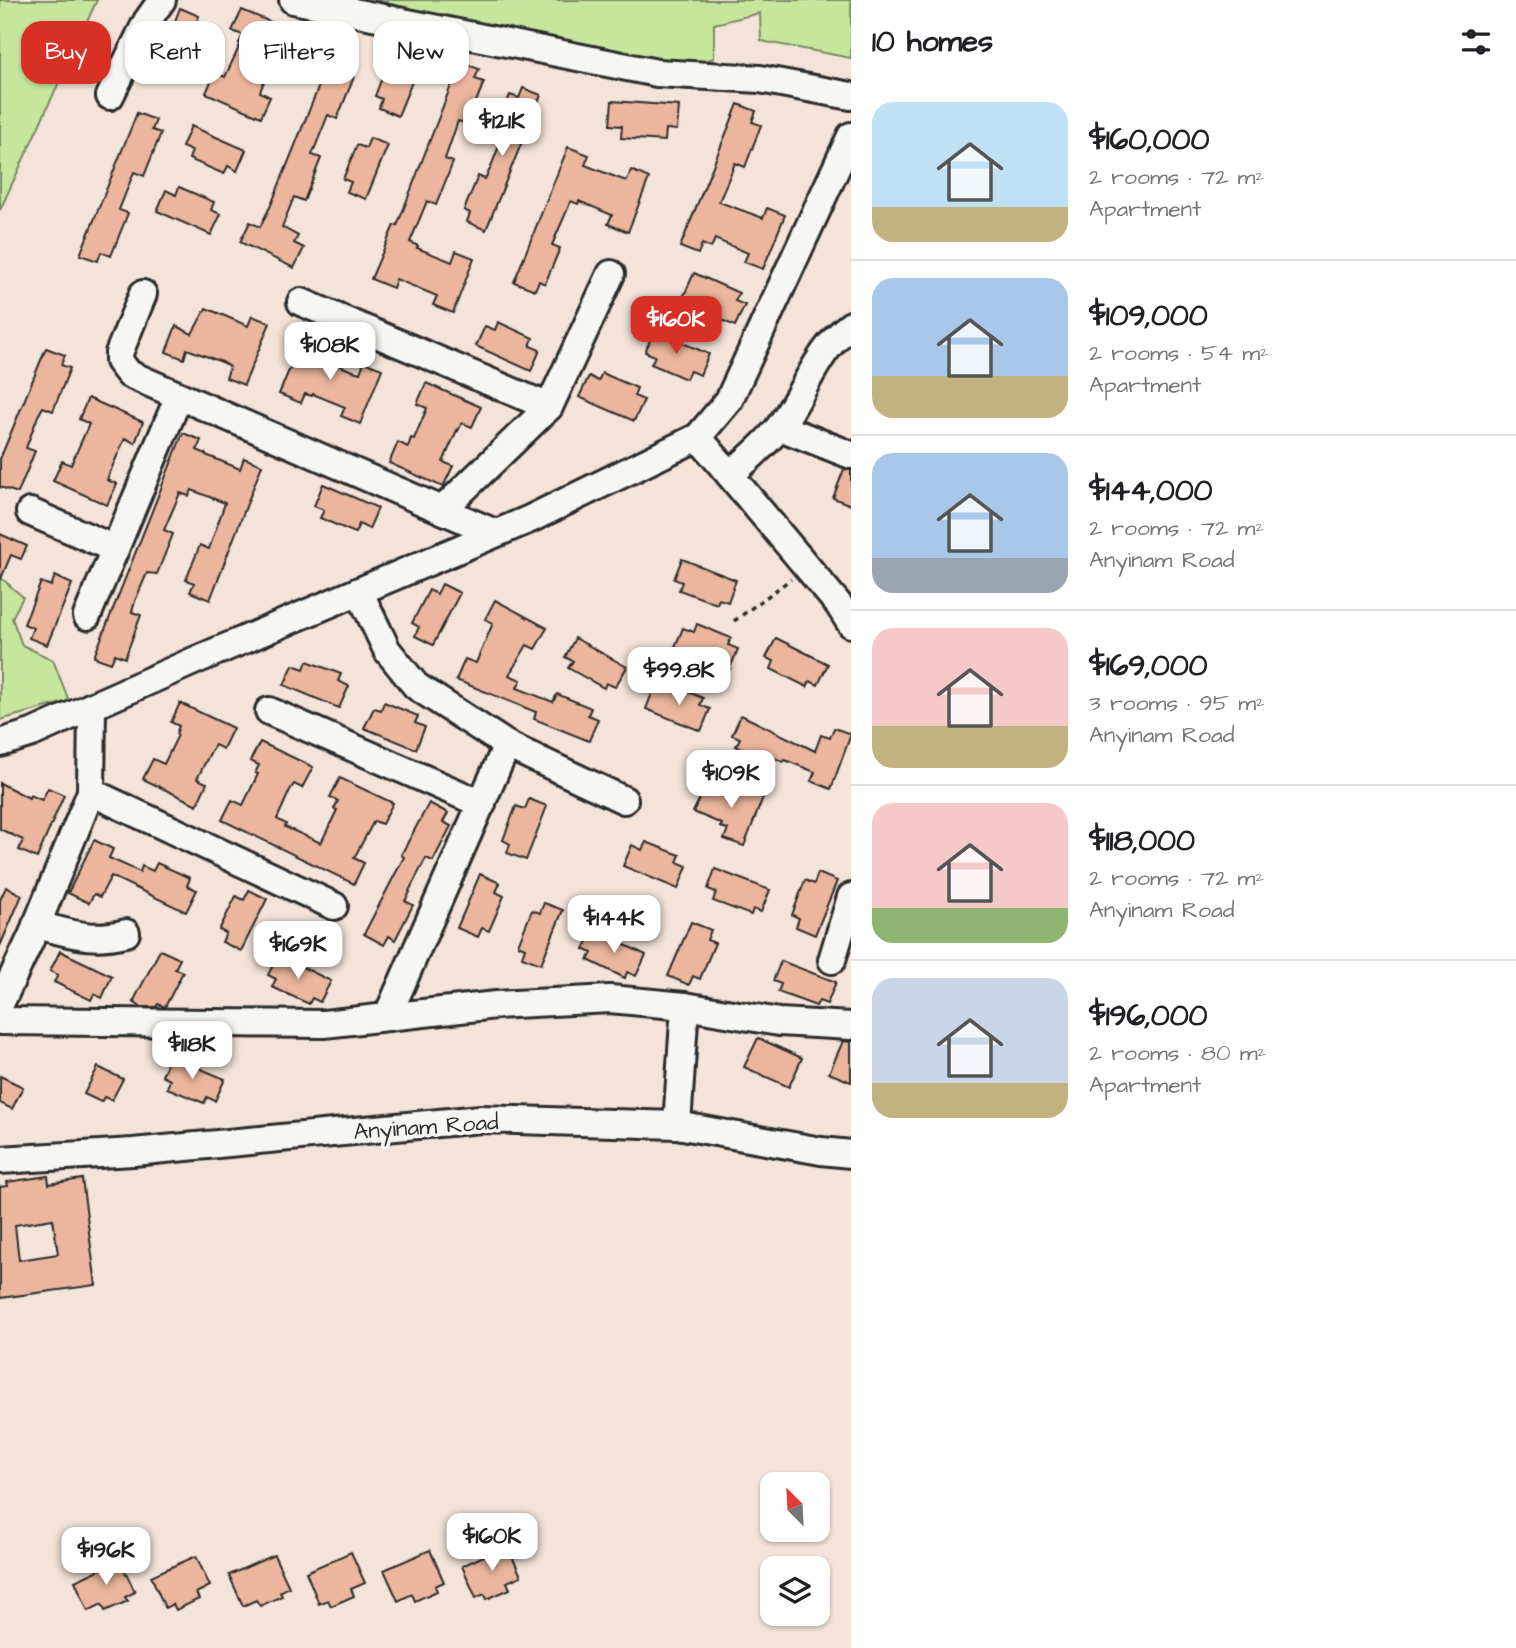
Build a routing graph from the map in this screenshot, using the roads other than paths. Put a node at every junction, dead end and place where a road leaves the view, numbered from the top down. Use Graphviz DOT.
graph roads {
  1 [pos="162,0"];
  2 [pos="293,0"];
  3 [pos="110,96"];
  4 [pos="851,96"];
  5 [pos="851,136"];
  6 [pos="611,274"];
  7 [pos="143,294"];
  8 [pos="301,302"];
  9 [pos="851,325"];
  10 [pos="179,396"];
  11 [pos="549,407"];
  12 [pos="780,427"];
  13 [pos="698,437"];
  14 [pos="851,455"];
  15 [pos="730,475"];
  16 [pos="442,510"];
  17 [pos="30,512"];
  18 [pos="495,533"];
  19 [pos="115,549"];
  20 [pos="359,591"];
  21 [pos="87,616"];
  22 [pos="851,624"];
  23 [pos="92,706"];
  24 [pos="269,711"];
  25 [pos="0,743"];
  26 [pos="507,745"];
  27 [pos="92,792"];
  28 [pos="624,800"];
  29 [pos="482,804"];
  30 [pos="851,897"];
  31 [pos="334,906"];
  32 [pos="36,925"];
  33 [pos="126,933"];
  34 [pos="832,960"];
  35 [pos="0,1004"];
  36 [pos="685,1006"];
  37 [pos="387,1017"];
  38 [pos="0,1021"];
  39 [pos="851,1026"];
  40 [pos="677,1125"];
  41 [pos="851,1154"];
  42 [pos="0,1160"];
  1 -- 3 [label="street"];
  2 -- 4 [label="street"];
  5 -- 13 [label="street"];
  6 -- 11 [label="street"];
  7 -- 10 [label="street"];
  8 -- 11 [label="street"];
  9 -- 12 [label="street"];
  10 -- 16 [label="street"];
  10 -- 19 [label="street"];
  11 -- 16 [label="street"];
  12 -- 14 [label="street"];
  12 -- 15 [label="street"];
  13 -- 15 [label="street"];
  13 -- 18 [label="street"];
  15 -- 22 [label="street"];
  16 -- 18 [label="street"];
  17 -- 19 [label="street"];
  18 -- 20 [label="street"];
  19 -- 21 [label="street"];
  20 -- 23 [label="street"];
  20 -- 26 [label="street"];
  23 -- 25 [label="street"];
  23 -- 27 [label="street"];
  24 -- 29 [label="street"];
  26 -- 28 [label="street"];
  26 -- 29 [label="street"];
  27 -- 31 [label="street"];
  27 -- 32 [label="street"];
  29 -- 37 [label="street"];
  30 -- 34 [label="street"];
  32 -- 33 [label="street"];
  32 -- 35 [label="street"];
  36 -- 37 [label="street"];
  36 -- 39 [label="street"];
  36 -- 40 [label="street"];
  37 -- 38 [label="street"];
  40 -- 41 [label="street, Anyinam Road"];
  40 -- 42 [label="street, Anyinam Road"];
}
